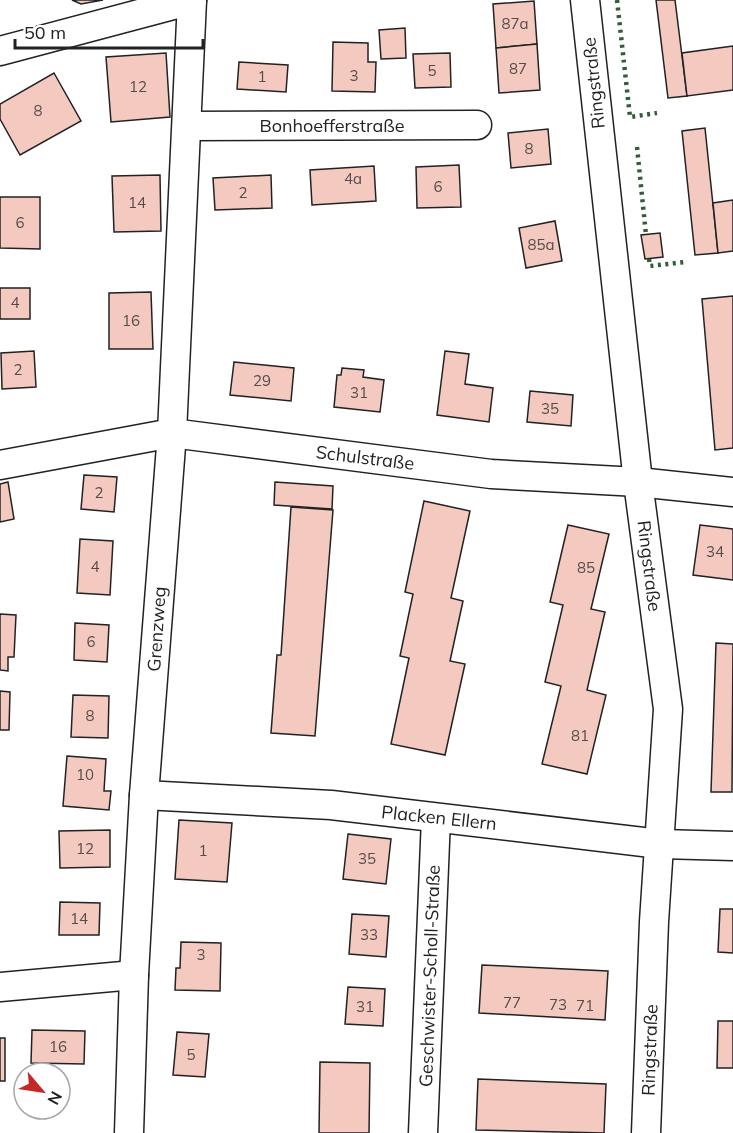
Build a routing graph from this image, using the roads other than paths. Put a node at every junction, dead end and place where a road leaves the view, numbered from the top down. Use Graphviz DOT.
graph roads {
  1 [pos="192,0"];
  2 [pos="585,0"];
  3 [pos="0,51"];
  4 [pos="477,125"];
  5 [pos="187,126"];
  6 [pos="172,433"];
  7 [pos="0,465"];
  8 [pos="638,482"];
  9 [pos="733,492"];
  10 [pos="144,795"];
  11 [pos="436,818"];
  12 [pos="660,844"];
  13 [pos="733,846"];
  14 [pos="134,975"];
  15 [pos="0,987"];
  16 [pos="129,1133"];
  17 [pos="423,1133"];
  18 [pos="646,1133"];
  1 -- 3 [label="street"];
  1 -- 5 [label="street, Grenzweg"];
  2 -- 8 [label="street, Ringstraße"];
  4 -- 5 [label="street, Bonhoefferstraße"];
  5 -- 6 [label="street, Grenzweg"];
  6 -- 7 [label="street, Schulstraße"];
  6 -- 8 [label="street, Schulstraße"];
  6 -- 10 [label="street, Grenzweg"];
  8 -- 9 [label="street, Schulstraße"];
  8 -- 12 [label="street, Ringstraße"];
  10 -- 11 [label="street, Placken Ellern"];
  10 -- 14 [label="street, Grenzweg"];
  11 -- 12 [label="street, Placken Ellern"];
  11 -- 17 [label="street, Geschwister-Scholl-Straße"];
  12 -- 13 [label="street, Placken Ellern"];
  12 -- 18 [label="street, Ringstraße"];
  14 -- 15 [label="street"];
  14 -- 16 [label="street, Grenzweg"];
}
